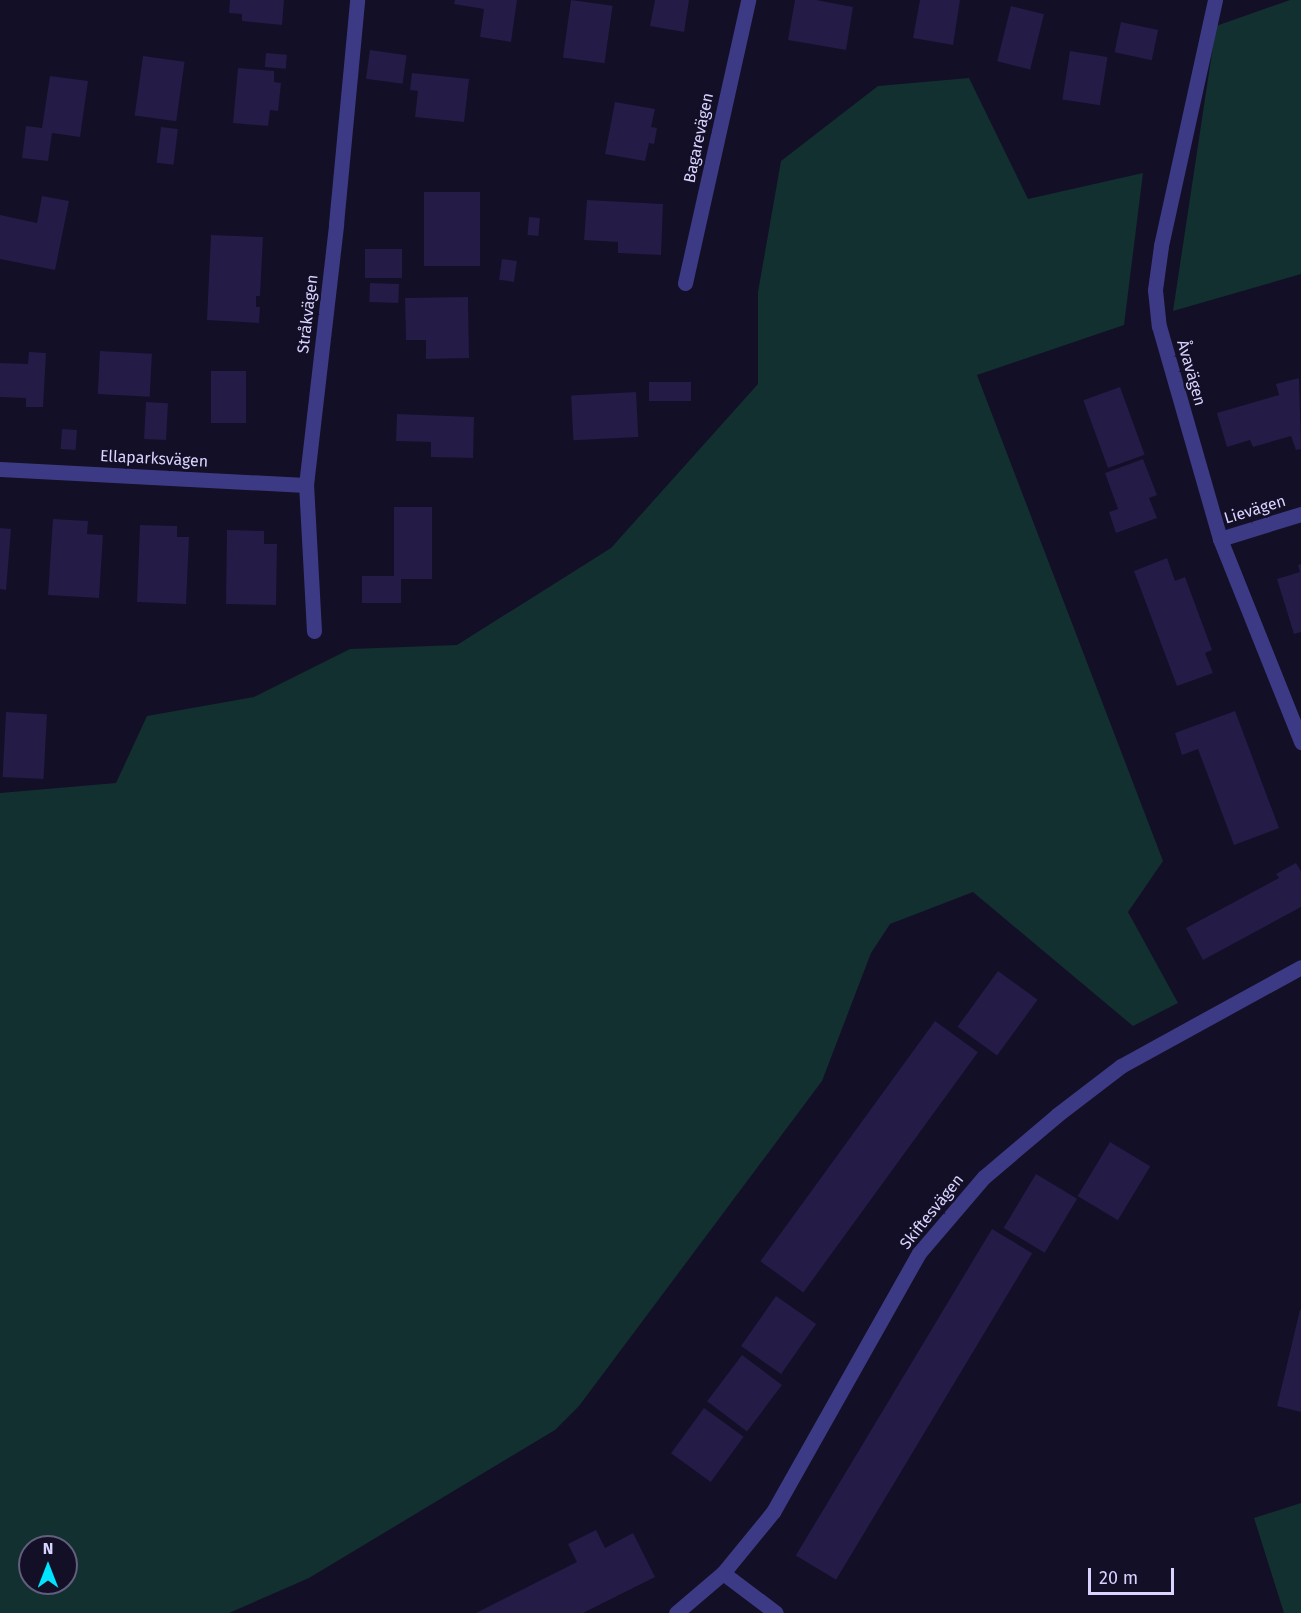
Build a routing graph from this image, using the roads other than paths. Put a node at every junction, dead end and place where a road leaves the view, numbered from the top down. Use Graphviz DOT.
graph roads {
  1 [pos="357,0"];
  2 [pos="748,0"];
  3 [pos="1215,0"];
  4 [pos="686,283"];
  5 [pos="0,469"];
  6 [pos="306,485"];
  7 [pos="1301,514"];
  8 [pos="1220,539"];
  9 [pos="314,631"];
  10 [pos="1301,742"];
  11 [pos="1301,968"];
  12 [pos="723,1573"];
  13 [pos="676,1613"];
  14 [pos="776,1613"];
  1 -- 6 [label="street, Stråkvägen"];
  2 -- 4 [label="street, Bagarevägen"];
  3 -- 8 [label="street, Åvavägen"];
  5 -- 6 [label="street, Ellaparksvägen"];
  6 -- 9 [label="street, Stråkvägen"];
  7 -- 8 [label="street, Lievägen"];
  8 -- 10 [label="street, Åvavägen"];
  11 -- 12 [label="street, Skiftesvägen"];
  12 -- 13 [label="street, Skiftesvägen"];
  12 -- 14 [label="street"];
}
